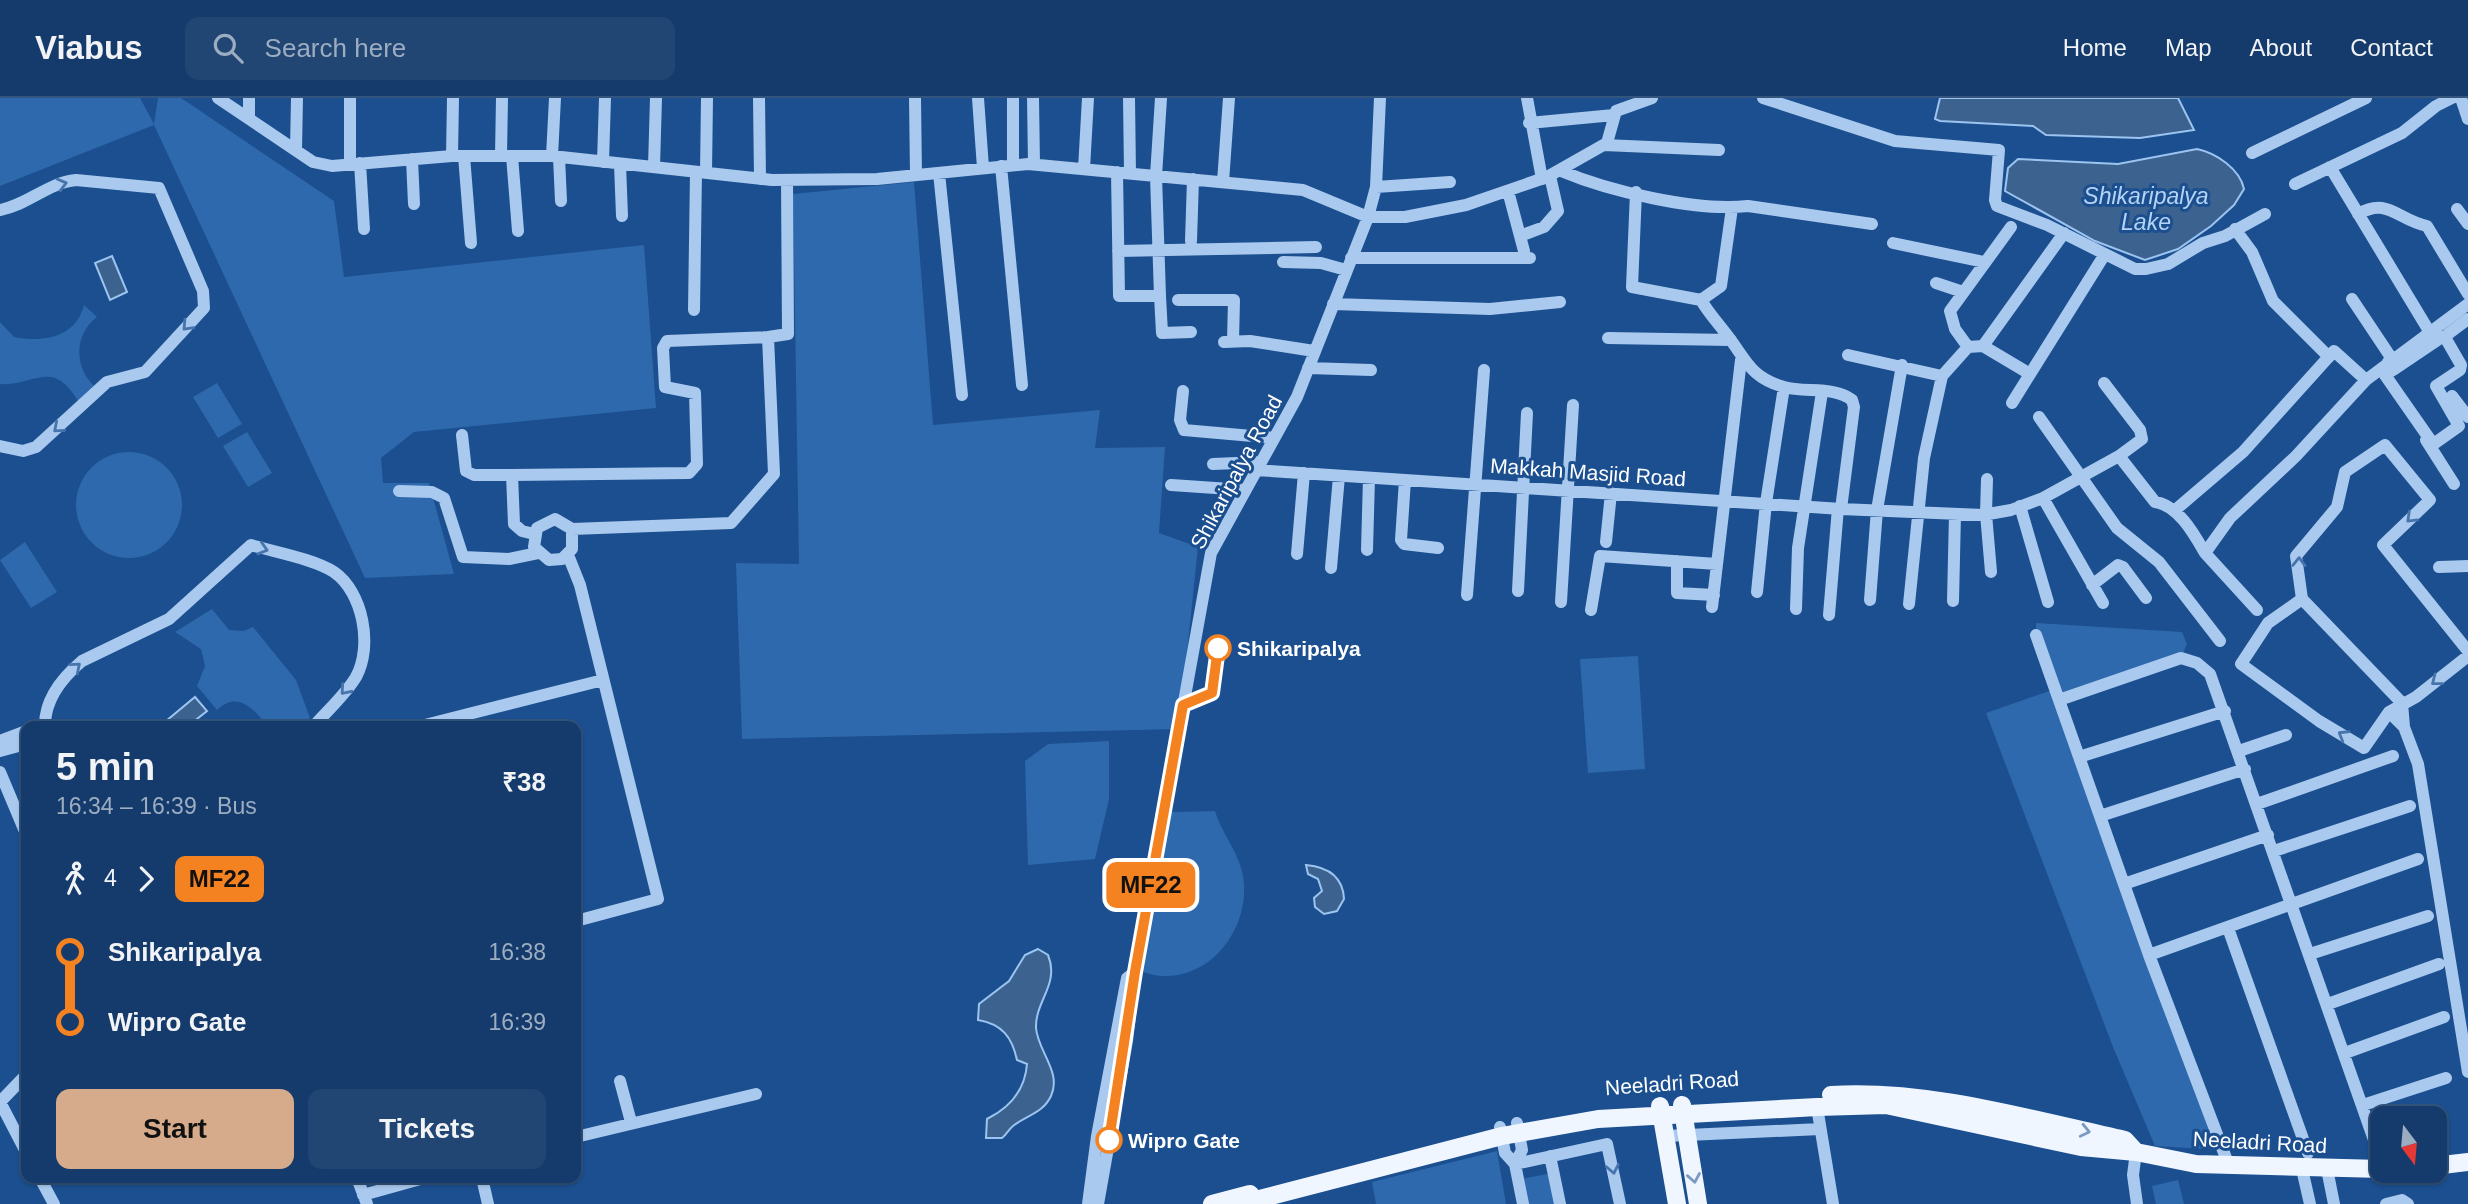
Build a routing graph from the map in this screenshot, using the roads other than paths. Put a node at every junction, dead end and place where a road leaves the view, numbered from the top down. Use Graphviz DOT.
graph roads {
  1 [pos="218,98"];
  2 [pos="248,98"];
  3 [pos="298,98"];
  4 [pos="350,98"];
  5 [pos="453,98"];
  6 [pos="502,98"];
  7 [pos="555,98"];
  8 [pos="605,98"];
  9 [pos="656,98"];
  10 [pos="707,98"];
  11 [pos="759,98"];
  12 [pos="915,98"];
  13 [pos="978,98"];
  14 [pos="1013,98"];
  15 [pos="1033,98"];
  16 [pos="1088,98"];
  17 [pos="1129,98"];
  18 [pos="1161,98"];
  19 [pos="1228,98"];
  20 [pos="1380,98"];
  21 [pos="1527,98"];
  22 [pos="1652,98"];
  23 [pos="1763,98"];
  24 [pos="2366,98"];
  25 [pos="2452,98"];
  26 [pos="2461,98"];
  27 [pos="1614,115"];
  28 [pos="249,116"];
  29 [pos="2468,119"];
  30 [pos="1530,123"];
  31 [pos="1604,145"];
  32 [pos="296,150"];
  33 [pos="1719,150"];
  34 [pos="2252,153"];
  35 [pos="458,156"];
  36 [pos="507,156"];
  37 [pos="556,156"];
  38 [pos="412,159"];
  39 [pos="603,162"];
  40 [pos="620,163"];
  41 [pos="355,164"];
  42 [pos="1034,164"];
  43 [pos="1007,166"];
  44 [pos="654,167"];
  45 [pos="2330,167"];
  46 [pos="983,168"];
  47 [pos="1084,169"];
  48 [pos="701,172"];
  49 [pos="939,173"];
  50 [pos="1123,173"];
  51 [pos="916,175"];
  52 [pos="1551,175"];
  53 [pos="1156,176"];
  54 [pos="760,179"];
  55 [pos="1193,179"];
  56 [pos="787,180"];
  57 [pos="1223,182"];
  58 [pos="1450,182"];
  59 [pos="2295,184"];
  60 [pos="1376,187"];
  61 [pos="1508,191"];
  62 [pos="1636,192"];
  63 [pos="561,201"];
  64 [pos="414,204"];
  65 [pos="1732,208"];
  66 [pos="2457,209"];
  67 [pos="0,210"];
  68 [pos="2265,214"];
  69 [pos="2358,214"];
  70 [pos="622,216"];
  71 [pos="1368,217"];
  72 [pos="1872,224"];
  73 [pos="2468,224"];
  74 [pos="2011,227"];
  75 [pos="364,229"];
  76 [pos="2235,229"];
  77 [pos="517,231"];
  78 [pos="2064,233"];
  79 [pos="1520,236"];
  80 [pos="1191,241"];
  81 [pos="471,243"];
  82 [pos="1893,243"];
  83 [pos="1316,247"];
  84 [pos="1156,250"];
  85 [pos="1118,251"];
  86 [pos="2105,254"];
  87 [pos="1283,262"];
  88 [pos="1984,262"];
  89 [pos="1349,264"];
  90 [pos="1936,283"];
  91 [pos="1963,292"];
  92 [pos="2468,294"];
  93 [pos="1160,296"];
  94 [pos="2352,299"];
  95 [pos="1178,300"];
  96 [pos="1701,300"];
  97 [pos="1560,302"];
  98 [pos="1333,304"];
  99 [pos="2468,304"];
  100 [pos="694,310"];
  101 [pos="2468,319"];
  102 [pos="2444,328"];
  103 [pos="2428,331"];
  104 [pos="1191,332"];
  105 [pos="768,337"];
  106 [pos="1608,338"];
  107 [pos="1731,340"];
  108 [pos="1968,346"];
  109 [pos="1983,346"];
  110 [pos="1314,351"];
  111 [pos="1848,355"];
  112 [pos="2329,357"];
  113 [pos="1741,360"];
  114 [pos="2468,362"];
  115 [pos="2391,363"];
  116 [pos="1902,365"];
  117 [pos="1308,368"];
  118 [pos="1371,370"];
  119 [pos="1484,370"];
  120 [pos="2468,372"];
  121 [pos="2030,374"];
  122 [pos="1942,376"];
  123 [pos="2371,376"];
  124 [pos="2104,383"];
  125 [pos="1022,385"];
  126 [pos="1784,387"];
  127 [pos="1183,391"];
  128 [pos="1822,391"];
  129 [pos="962,395"];
  130 [pos="2012,402"];
  131 [pos="1573,405"];
  132 [pos="1527,413"];
  133 [pos="2039,417"];
  134 [pos="2468,417"];
  135 [pos="462,435"];
  136 [pos="1274,438"];
  137 [pos="0,446"];
  138 [pos="2119,456"];
  139 [pos="1213,464"];
  140 [pos="1258,466"];
  141 [pos="1304,473"];
  142 [pos="512,475"];
  143 [pos="1339,476"];
  144 [pos="2083,476"];
  145 [pos="1369,478"];
  146 [pos="1987,479"];
  147 [pos="1405,480"];
  148 [pos="1474,484"];
  149 [pos="2454,484"];
  150 [pos="1171,485"];
  151 [pos="1525,488"];
  152 [pos="1245,490"];
  153 [pos="1566,490"];
  154 [pos="399,491"];
  155 [pos="1611,493"];
  156 [pos="2043,498"];
  157 [pos="1723,500"];
  158 [pos="1766,503"];
  159 [pos="1804,506"];
  160 [pos="2020,506"];
  161 [pos="1840,508"];
  162 [pos="1877,510"];
  163 [pos="2174,511"];
  164 [pos="1918,513"];
  165 [pos="1955,514"];
  166 [pos="1986,514"];
  167 [pos="572,529"];
  168 [pos="534,534"];
  169 [pos="1606,542"];
  170 [pos="1438,548"];
  171 [pos="1367,550"];
  172 [pos="538,553"];
  173 [pos="2205,553"];
  174 [pos="1297,554"];
  175 [pos="568,555"];
  176 [pos="1677,561"];
  177 [pos="1717,564"];
  178 [pos="2468,566"];
  179 [pos="2439,567"];
  180 [pos="1331,568"];
  181 [pos="1991,572"];
  182 [pos="2092,584"];
  183 [pos="1518,591"];
  184 [pos="1757,592"];
  185 [pos="1467,595"];
  186 [pos="2146,598"];
  187 [pos="2302,599"];
  188 [pos="1870,600"];
  189 [pos="1560,601"];
  190 [pos="1953,601"];
  191 [pos="2048,602"];
  192 [pos="2103,603"];
  193 [pos="1909,604"];
  194 [pos="1796,609"];
  195 [pos="1591,610"];
  196 [pos="2257,610"];
  197 [pos="1829,615"];
  198 [pos="2036,635"];
  199 [pos="2220,640"];
  200 [pos="2468,654"];
  201 [pos="603,680"];
  202 [pos="2059,700"];
  203 [pos="2402,703"];
  204 [pos="2225,711"];
  205 [pos="2389,712"];
  206 [pos="46,721"];
  207 [pos="318,721"];
  208 [pos="441,721"];
  209 [pos="2404,727"];
  210 [pos="21,733"];
  211 [pos="2286,735"];
  212 [pos="0,741"];
  213 [pos="21,745"];
  214 [pos="0,751"];
  215 [pos="2239,751"];
  216 [pos="2393,756"];
  217 [pos="2079,757"];
  218 [pos="2245,769"];
  219 [pos="0,772"];
  220 [pos="2257,804"];
  221 [pos="2410,806"];
  222 [pos="2100,816"];
  223 [pos="21,822"];
  224 [pos="2268,835"];
  225 [pos="2274,851"];
  226 [pos="2418,859"];
  227 [pos="2124,884"];
  228 [pos="2293,905"];
  229 [pos="2428,916"];
  230 [pos="581,920"];
  231 [pos="2228,928"];
  232 [pos="2310,954"];
  233 [pos="2149,955"];
  234 [pos="2440,964"];
  235 [pos="1135,972"];
  236 [pos="2328,1004"];
  237 [pos="2444,1017"];
  238 [pos="2345,1053"];
  239 [pos="2468,1072"];
  240 [pos="2446,1077"];
  241 [pos="21,1080"];
  242 [pos="620,1081"];
  243 [pos="756,1094"];
  244 [pos="0,1102"];
  245 [pos="2363,1105"];
  246 [pos="1817,1107"];
  247 [pos="1682,1109"];
  248 [pos="1661,1110"];
  249 [pos="631,1122"];
  250 [pos="2035,1128"];
  251 [pos="2370,1128"];
  252 [pos="1820,1129"];
  253 [pos="1510,1130"];
  254 [pos="581,1136"];
  255 [pos="1666,1136"];
  256 [pos="1686,1136"];
  257 [pos="21,1142"];
  258 [pos="2136,1152"];
  259 [pos="1550,1156"];
  260 [pos="2305,1161"];
  261 [pos="2468,1162"];
  262 [pos="1516,1164"];
  263 [pos="2370,1164"];
  264 [pos="2447,1164"];
  265 [pos="2229,1166"];
  266 [pos="2327,1169"];
  267 [pos="43,1183"];
  268 [pos="410,1183"];
  269 [pos="483,1183"];
  270 [pos="365,1199"];
  271 [pos="54,1204"];
  272 [pos="488,1204"];
  273 [pos="1088,1204"];
  274 [pos="1098,1204"];
  275 [pos="1212,1204"];
  276 [pos="1240,1204"];
  277 [pos="1522,1204"];
  278 [pos="1560,1204"];
  279 [pos="1620,1204"];
  280 [pos="1677,1204"];
  281 [pos="1698,1204"];
  282 [pos="1833,1204"];
  283 [pos="2137,1204"];
  284 [pos="2310,1204"];
  285 [pos="2334,1204"];
  286 [pos="2385,1204"];
  287 [pos="2408,1204"];
  1 -- 28 [label="street"];
  2 -- 28 [label="street"];
  3 -- 32 [label="street"];
  4 -- 41 [label="street"];
  5 -- 35 [label="street"];
  6 -- 36 [label="street"];
  7 -- 37 [label="street"];
  8 -- 39 [label="street"];
  9 -- 44 [label="street"];
  10 -- 48 [label="street"];
  11 -- 54 [label="street"];
  12 -- 51 [label="street"];
  13 -- 46 [label="street"];
  14 -- 43 [label="street"];
  15 -- 42 [label="street"];
  16 -- 47 [label="street"];
  17 -- 50 [label="street"];
  18 -- 53 [label="street"];
  19 -- 57 [label="street"];
  20 -- 60 [label="street, Shikaripalya Road"];
  21 -- 30 [label="street"];
  22 -- 27 [label="street"];
  23 -- 78 [label="street"];
  24 -- 34 [label="street"];
  25 -- 45 [label="street"];
  26 -- 29 [label="street"];
  27 -- 30 [label="street"];
  27 -- 31 [label="street"];
  28 -- 32 [label="street"];
  30 -- 52 [label="street"];
  31 -- 33 [label="street"];
  31 -- 52 [label="street"];
  32 -- 41 [label="street"];
  35 -- 36 [label="street"];
  35 -- 38 [label="street"];
  35 -- 81 [label="street"];
  36 -- 37 [label="street"];
  36 -- 77 [label="street"];
  37 -- 39 [label="street"];
  37 -- 63 [label="street"];
  38 -- 41 [label="street"];
  38 -- 64 [label="street"];
  39 -- 40 [label="street"];
  40 -- 44 [label="street"];
  40 -- 70 [label="street"];
  41 -- 75 [label="street"];
  42 -- 43 [label="street"];
  42 -- 47 [label="street"];
  43 -- 46 [label="street"];
  43 -- 125 [label="street"];
  44 -- 48 [label="street"];
  45 -- 59 [label="street"];
  45 -- 69 [label="street"];
  46 -- 49 [label="street"];
  47 -- 50 [label="street"];
  48 -- 54 [label="street"];
  48 -- 100 [label="street"];
  49 -- 51 [label="street"];
  49 -- 129 [label="street"];
  50 -- 53 [label="street"];
  50 -- 85 [label="street"];
  51 -- 56 [label="street"];
  52 -- 61 [label="street"];
  52 -- 62 [label="street"];
  52 -- 79 [label="street"];
  53 -- 55 [label="street"];
  53 -- 84 [label="street"];
  54 -- 56 [label="street"];
  55 -- 57 [label="street"];
  55 -- 80 [label="street"];
  56 -- 105 [label="street"];
  57 -- 71 [label="street"];
  58 -- 60 [label="street"];
  60 -- 71 [label="street, Shikaripalya Road"];
  61 -- 71 [label="street"];
  61 -- 79 [label="street"];
  62 -- 65 [label="street"];
  62 -- 96 [label="street"];
  65 -- 72 [label="street"];
  65 -- 96 [label="street"];
  66 -- 73 [label="street"];
  67 -- 137 [label="street, one-way"];
  68 -- 76 [label="street"];
  69 -- 92 [label="street"];
  69 -- 103 [label="street"];
  71 -- 89 [label="street, Shikaripalya Road"];
  74 -- 88 [label="street"];
  76 -- 86 [label="street"];
  76 -- 112 [label="street"];
  78 -- 86 [label="street"];
  78 -- 109 [label="street"];
  79 -- 89 [label="street"];
  82 -- 88 [label="street"];
  83 -- 84 [label="street"];
  84 -- 85 [label="street"];
  84 -- 93 [label="street"];
  85 -- 93 [label="street"];
  86 -- 121 [label="street"];
  87 -- 89 [label="street"];
  88 -- 91 [label="street"];
  89 -- 98 [label="street, Shikaripalya Road"];
  90 -- 91 [label="street"];
  91 -- 108 [label="street"];
  93 -- 104 [label="street"];
  94 -- 115 [label="street"];
  95 -- 110 [label="street"];
  96 -- 107 [label="street"];
  97 -- 98 [label="street"];
  98 -- 110 [label="street, Shikaripalya Road"];
  99 -- 102 [label="street"];
  101 -- 102 [label="street"];
  102 -- 103 [label="street"];
  102 -- 114 [label="street"];
  103 -- 115 [label="street"];
  105 -- 142 [label="street"];
  105 -- 167 [label="street"];
  106 -- 107 [label="street"];
  107 -- 113 [label="street"];
  108 -- 109 [label="street"];
  108 -- 122 [label="street"];
  109 -- 121 [label="street"];
  110 -- 117 [label="street, Shikaripalya Road"];
  111 -- 116 [label="street"];
  112 -- 123 [label="street"];
  112 -- 163 [label="street"];
  113 -- 126 [label="street"];
  113 -- 157 [label="street"];
  115 -- 115 [label="street"];
  115 -- 123 [label="street"];
  116 -- 122 [label="street"];
  116 -- 162 [label="street"];
  117 -- 118 [label="street"];
  117 -- 136 [label="street, Shikaripalya Road"];
  119 -- 148 [label="street"];
  120 -- 134 [label="street"];
  121 -- 130 [label="street"];
  122 -- 164 [label="street"];
  123 -- 149 [label="street"];
  123 -- 173 [label="street"];
  124 -- 138 [label="street, Makkah Masjid Road"];
  126 -- 128 [label="street"];
  126 -- 158 [label="street"];
  127 -- 136 [label="street"];
  128 -- 159 [label="street"];
  128 -- 161 [label="street"];
  131 -- 153 [label="street"];
  132 -- 151 [label="street"];
  133 -- 144 [label="street"];
  135 -- 142 [label="street"];
  136 -- 140 [label="street, Shikaripalya Road"];
  138 -- 144 [label="street, Makkah Masjid Road"];
  138 -- 163 [label="street"];
  139 -- 140 [label="street, Makkah Masjid Road"];
  140 -- 141 [label="street, Makkah Masjid Road"];
  140 -- 152 [label="street, Shikaripalya Road"];
  141 -- 143 [label="street, Makkah Masjid Road"];
  141 -- 174 [label="street"];
  142 -- 168 [label="street"];
  143 -- 145 [label="street, Makkah Masjid Road"];
  143 -- 180 [label="street"];
  144 -- 156 [label="street, Makkah Masjid Road"];
  144 -- 199 [label="street"];
  145 -- 147 [label="street, Makkah Masjid Road"];
  145 -- 171 [label="street"];
  146 -- 166 [label="street"];
  147 -- 148 [label="street, Makkah Masjid Road"];
  147 -- 170 [label="street"];
  148 -- 151 [label="street, Makkah Masjid Road"];
  148 -- 185 [label="street"];
  150 -- 152 [label="street"];
  151 -- 153 [label="street, Makkah Masjid Road"];
  151 -- 183 [label="street"];
  152 -- 235 [label="street, Shikaripalya Road"];
  153 -- 155 [label="street, Makkah Masjid Road"];
  153 -- 189 [label="street"];
  154 -- 172 [label="street"];
  155 -- 157 [label="street, Makkah Masjid Road"];
  155 -- 169 [label="street"];
  156 -- 160 [label="street, Makkah Masjid Road"];
  156 -- 182 [label="street"];
  157 -- 158 [label="street, Makkah Masjid Road"];
  157 -- 177 [label="street"];
  158 -- 159 [label="street, Makkah Masjid Road"];
  158 -- 184 [label="street"];
  159 -- 161 [label="street, Makkah Masjid Road"];
  159 -- 194 [label="street"];
  160 -- 166 [label="street, Makkah Masjid Road"];
  160 -- 191 [label="street"];
  161 -- 162 [label="street, Makkah Masjid Road"];
  161 -- 197 [label="street"];
  162 -- 164 [label="street, Makkah Masjid Road"];
  162 -- 188 [label="street"];
  163 -- 173 [label="street"];
  164 -- 165 [label="street, Makkah Masjid Road"];
  164 -- 193 [label="street"];
  165 -- 166 [label="street, Makkah Masjid Road"];
  165 -- 190 [label="street"];
  166 -- 181 [label="street"];
  167 -- 168 [label="street"];
  167 -- 175 [label="street"];
  168 -- 172 [label="street"];
  172 -- 175 [label="street"];
  173 -- 196 [label="street"];
  175 -- 201 [label="street"];
  176 -- 177 [label="street"];
  176 -- 177 [label="street"];
  176 -- 195 [label="street"];
  178 -- 179 [label="street"];
  182 -- 186 [label="street"];
  182 -- 192 [label="street"];
  187 -- 200 [label="street, one-way"];
  187 -- 203 [label="street"];
  205 -- 187 [label="street, one-way"];
  198 -- 202 [label="street"];
  200 -- 203 [label="street, one-way"];
  201 -- 208 [label="street"];
  201 -- 230 [label="street"];
  202 -- 204 [label="street"];
  202 -- 217 [label="street"];
  203 -- 205 [label="street"];
  203 -- 209 [label="street"];
  204 -- 215 [label="street"];
  204 -- 217 [label="street"];
  205 -- 209 [label="street"];
  206 -- 207 [label="street, one-way"];
  209 -- 239 [label="street"];
  210 -- 212 [label="street"];
  211 -- 215 [label="street"];
  213 -- 214 [label="street"];
  215 -- 218 [label="street"];
  216 -- 220 [label="street"];
  217 -- 222 [label="street"];
  218 -- 220 [label="street"];
  218 -- 222 [label="street"];
  219 -- 223 [label="street"];
  220 -- 224 [label="street"];
  221 -- 225 [label="street"];
  222 -- 227 [label="street"];
  224 -- 225 [label="street"];
  224 -- 227 [label="street"];
  225 -- 228 [label="street"];
  226 -- 228 [label="street"];
  227 -- 233 [label="street"];
  228 -- 231 [label="street"];
  228 -- 232 [label="street"];
  229 -- 232 [label="street"];
  231 -- 233 [label="street"];
  231 -- 260 [label="street"];
  232 -- 236 [label="street"];
  233 -- 265 [label="street"];
  234 -- 236 [label="street"];
  235 -- 273 [label="street"];
  235 -- 274 [label="street, Shikaripalya Road"];
  236 -- 238 [label="street"];
  237 -- 238 [label="street"];
  238 -- 245 [label="street"];
  240 -- 245 [label="street"];
  241 -- 244 [label="street"];
  242 -- 249 [label="street"];
  243 -- 249 [label="street"];
  244 -- 257 [label="street"];
  245 -- 251 [label="street"];
  246 -- 247 [label="main road, Neeladri Road"];
  246 -- 250 [label="main road, Neeladri Road"];
  246 -- 252 [label="street"];
  247 -- 248 [label="main road, Neeladri Road"];
  247 -- 250 [label="main road, Neeladri Road"];
  247 -- 256 [label="main road"];
  248 -- 253 [label="main road, Neeladri Road"];
  248 -- 255 [label="main road"];
  249 -- 254 [label="street"];
  250 -- 258 [label="main road, Neeladri Road"];
  252 -- 256 [label="street"];
  252 -- 282 [label="street"];
  253 -- 262 [label="street"];
  253 -- 275 [label="main road, Neeladri Road"];
  253 -- 276 [label="main road, Neeladri Road"];
  255 -- 256 [label="street"];
  255 -- 280 [label="main road"];
  256 -- 281 [label="main road, one-way"];
  258 -- 265 [label="main road, Neeladri Road"];
  258 -- 283 [label="street"];
  259 -- 262 [label="street"];
  259 -- 278 [label="street"];
  259 -- 279 [label="street, one-way"];
  260 -- 265 [label="main road, Neeladri Road"];
  260 -- 266 [label="main road, Neeladri Road"];
  260 -- 284 [label="street"];
  261 -- 264 [label="main road"];
  262 -- 277 [label="street"];
  263 -- 266 [label="main road, Neeladri Road"];
  266 -- 285 [label="street"];
  267 -- 271 [label="street"];
  268 -- 270 [label="street"];
  269 -- 272 [label="street"];
  286 -- 287 [label="street"];
}
